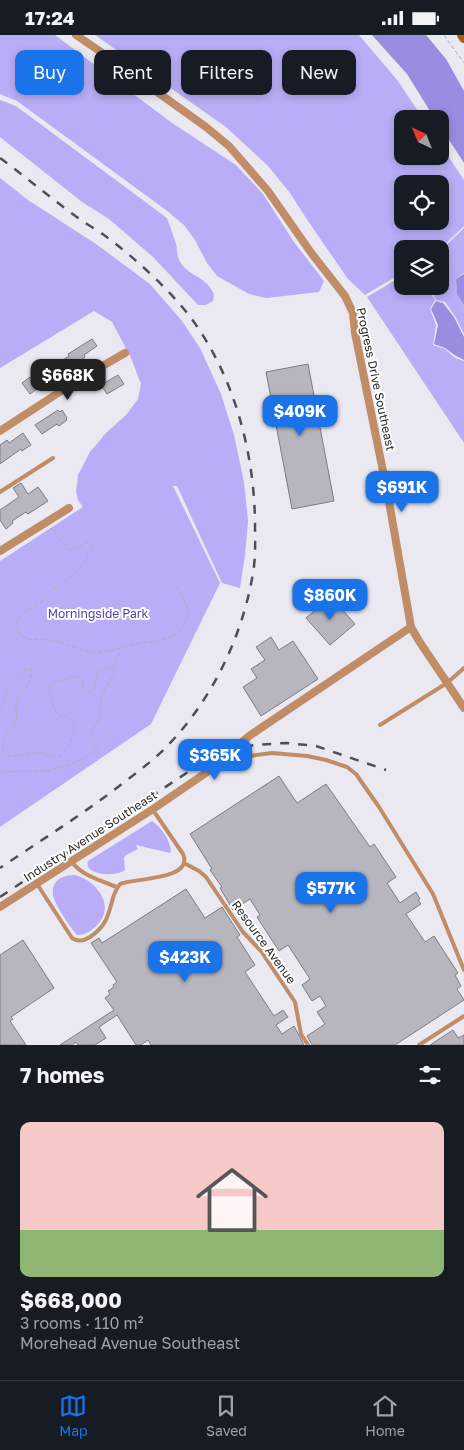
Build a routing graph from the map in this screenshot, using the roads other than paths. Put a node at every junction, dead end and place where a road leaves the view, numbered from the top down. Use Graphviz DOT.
graph roads {
  1 [pos="76,35"];
  2 [pos="125,353"];
  3 [pos="0,431"];
  4 [pos="53,457"];
  5 [pos="0,492"];
  6 [pos="69,507"];
  7 [pos="0,551"];
  8 [pos="411,627"];
  9 [pos="464,668"];
  10 [pos="447,683"];
  11 [pos="464,708"];
  12 [pos="380,725"];
  13 [pos="228,756"];
  14 [pos="153,809"];
  15 [pos="72,861"];
  16 [pos="184,863"];
  17 [pos="37,884"];
  18 [pos="117,887"];
  19 [pos="0,907"];
  20 [pos="464,970"];
  21 [pos="464,1016"];
  22 [pos="308,1045"];
  23 [pos="419,1045"];
  1 -- 8 [label="street, Progress Drive Southeast"];
  2 -- 3 [label="street"];
  4 -- 5 [label="lane"];
  6 -- 7 [label="street"];
  8 -- 10 [label="street, Progress Drive Southeast"];
  8 -- 13 [label="street, Industry Avenue Southeast"];
  9 -- 10 [label="lane"];
  10 -- 11 [label="street, Progress Drive Southeast"];
  10 -- 12 [label="lane"];
  13 -- 14 [label="street, Industry Avenue Southeast"];
  13 -- 20 [label="lane"];
  14 -- 15 [label="street, Industry Avenue Southeast"];
  14 -- 16 [label="lane"];
  15 -- 17 [label="street, Industry Avenue Southeast"];
  15 -- 18 [label="lane"];
  16 -- 18 [label="lane"];
  16 -- 22 [label="lane, Resource Avenue"];
  17 -- 18 [label="lane"];
  17 -- 19 [label="street, Industry Avenue Southeast"];
  21 -- 23 [label="lane"];
}
